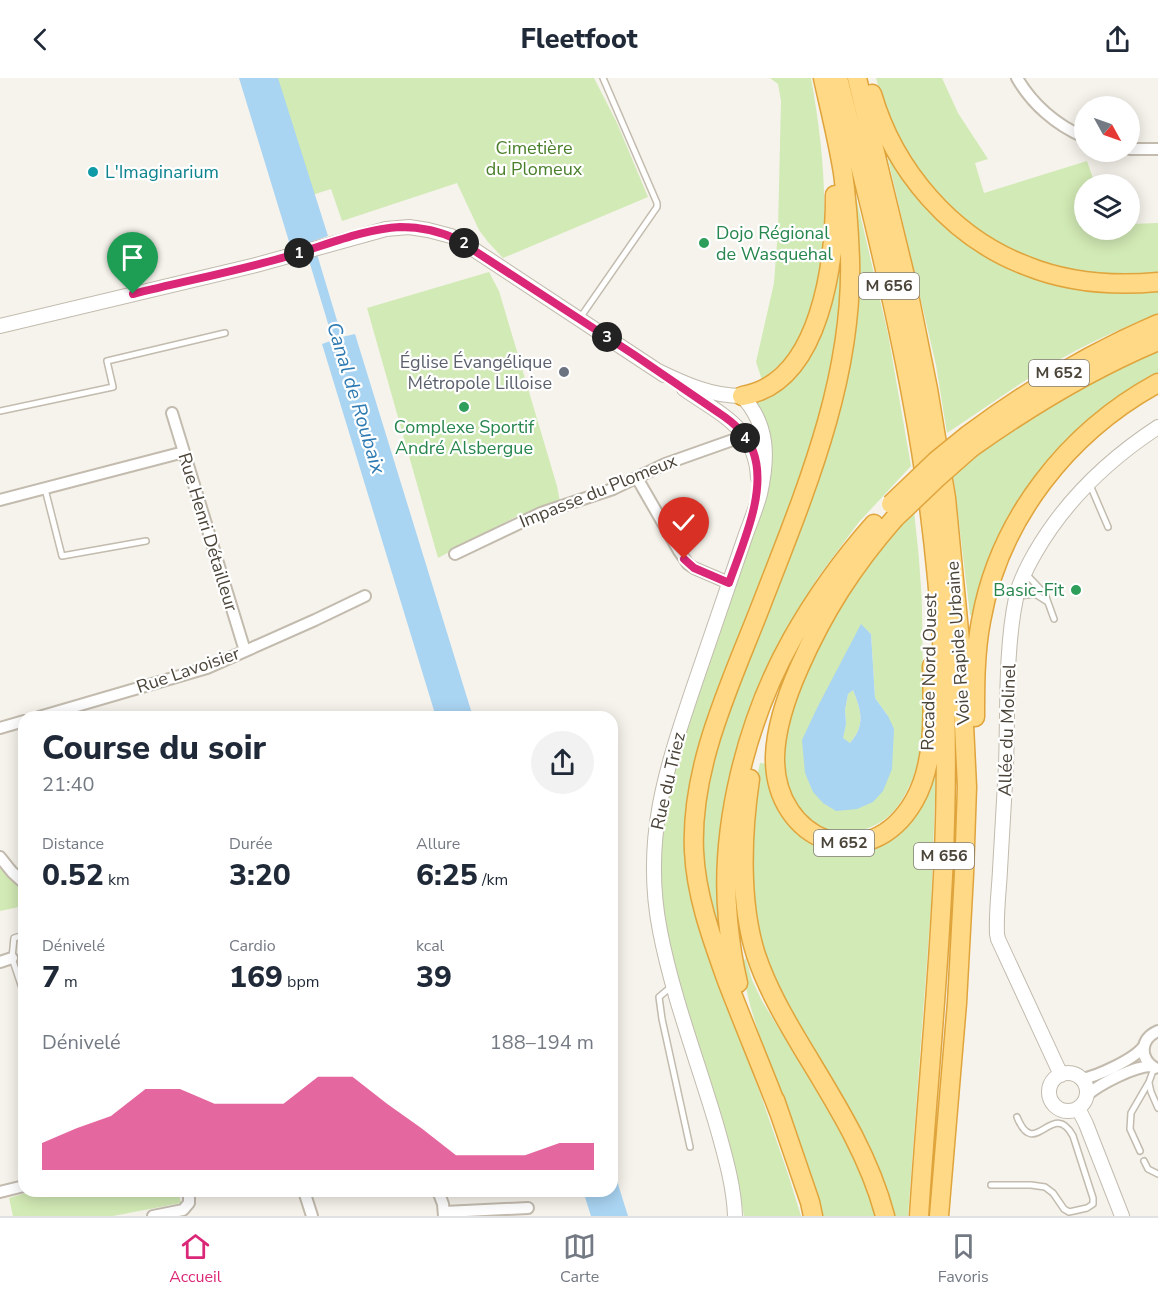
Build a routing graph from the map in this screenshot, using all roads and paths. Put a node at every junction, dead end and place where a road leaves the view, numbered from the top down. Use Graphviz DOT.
graph roads {
  1 [pos="603,78"];
  2 [pos="857,78"];
  3 [pos="867,78"];
  4 [pos="1017,78"];
  5 [pos="829,82"];
  6 [pos="1074,132"];
  7 [pos="1140,149"];
  8 [pos="1158,149"];
  9 [pos="1158,282"];
  10 [pos="579,319"];
  11 [pos="1158,324"];
  12 [pos="0,326"];
  13 [pos="225,333"];
  14 [pos="1158,341"];
  15 [pos="658,371"];
  16 [pos="1158,383"];
  17 [pos="742,396"];
  18 [pos="0,411"];
  19 [pos="172,413"];
  20 [pos="1158,427"];
  21 [pos="744,436"];
  22 [pos="970,442"];
  23 [pos="184,452"];
  24 [pos="637,478"];
  25 [pos="1089,483"];
  26 [pos="45,489"];
  27 [pos="928,497"];
  28 [pos="0,500"];
  29 [pos="893,512"];
  30 [pos="751,519"];
  31 [pos="1108,527"];
  32 [pos="146,541"];
  33 [pos="455,554"];
  34 [pos="1025,572"];
  35 [pos="729,583"];
  36 [pos="365,596"];
  37 [pos="1016,597"];
  38 [pos="1050,604"];
  39 [pos="810,611"];
  40 [pos="1054,619"];
  41 [pos="245,651"];
  42 [pos="60,711"];
  43 [pos="18,723"];
  44 [pos="0,728"];
  45 [pos="967,787"];
  46 [pos="0,857"];
  47 [pos="18,876"];
  48 [pos="18,937"];
  49 [pos="12,958"];
  50 [pos="0,962"];
  51 [pos="18,976"];
  52 [pos="673,985"];
  53 [pos="1158,1031"];
  54 [pos="1144,1046"];
  55 [pos="1155,1068"];
  56 [pos="1061,1075"];
  57 [pos="1081,1078"];
  58 [pos="1149,1082"];
  59 [pos="1087,1095"];
  60 [pos="1078,1108"];
  61 [pos="1158,1108"];
  62 [pos="779,1112"];
  63 [pos="1017,1116"];
  64 [pos="690,1147"];
  65 [pos="1140,1151"];
  66 [pos="1144,1161"];
  67 [pos="1158,1174"];
  68 [pos="991,1185"];
  69 [pos="18,1187"];
  70 [pos="0,1192"];
  71 [pos="189,1197"];
  72 [pos="306,1197"];
  73 [pos="440,1197"];
  74 [pos="528,1209"];
  75 [pos="941,1211"];
  76 [pos="444,1214"];
  77 [pos="1122,1214"];
  78 [pos="153,1216"];
  79 [pos="312,1216"];
  80 [pos="735,1216"];
  81 [pos="813,1216"];
  82 [pos="885,1216"];
  83 [pos="919,1216"];
  1 -- 10 [label="lane"];
  2 -- 45 [label="highway, Voie Rapide Urbaine / M 656"];
  3 -- 9 [label="highway"];
  4 -- 6 [label="street"];
  5 -- 17 [label="highway"];
  5 -- 27 [label="highway, Voie Rapide Urbaine / M 656"];
  5 -- 62 [label="highway"];
  7 -- 8 [label="street"];
  10 -- 12 [label="street"];
  10 -- 15 [label="street"];
  11 -- 22 [label="highway, Rocade Nord Ouest / M 652"];
  13 -- 18 [label="lane"];
  14 -- 22 [label="highway, Rocade Nord Ouest / M 652"];
  15 -- 17 [label="street"];
  15 -- 21 [label="street"];
  16 -- 45 [label="highway"];
  17 -- 30 [label="street, Rue du Triez"];
  19 -- 23 [label="street, Rue Henri Détailleur"];
  20 -- 25 [label="street, Allée du Molinel"];
  21 -- 24 [label="street, Impasse du Plomeux"];
  21 -- 30 [label="street"];
  22 -- 29 [label="highway, Rocade Nord Ouest / M 652, bridge"];
  23 -- 26 [label="street"];
  23 -- 41 [label="street, Rue Henri Détailleur"];
  24 -- 33 [label="street, Impasse du Plomeux"];
  24 -- 35 [label="street"];
  25 -- 31 [label="lane"];
  25 -- 34 [label="street, Allée du Molinel"];
  26 -- 28 [label="street"];
  26 -- 32 [label="lane"];
  27 -- 29 [label="highway, Rocade Nord Ouest / M 652"];
  27 -- 83 [label="highway, Voie Rapide Urbaine / M 656"];
  29 -- 39 [label="highway, Rocade Nord Ouest / M 652"];
  30 -- 35 [label="street, Rue du Triez"];
  34 -- 37 [label="street, Allée du Molinel"];
  34 -- 38 [label="lane"];
  35 -- 52 [label="street, Rue du Triez"];
  36 -- 41 [label="street, Rue Lavoisier"];
  37 -- 38 [label="lane"];
  37 -- 56 [label="street, Allée du Molinel"];
  38 -- 40 [label="lane"];
  39 -- 62 [label="highway"];
  39 -- 82 [label="highway, M 652"];
  41 -- 42 [label="street, Rue Lavoisier"];
  43 -- 44 [label="street"];
  45 -- 75 [label="highway, Voie Rapide Urbaine / M 656"];
  46 -- 47 [label="street"];
  48 -- 49 [label="lane"];
  49 -- 50 [label="street"];
  49 -- 51 [label="lane"];
  52 -- 64 [label="lane"];
  52 -- 80 [label="street, Rue du Triez"];
  53 -- 54 [label="street"];
  54 -- 55 [label="street"];
  54 -- 57 [label="street"];
  55 -- 58 [label="lane"];
  55 -- 59 [label="street"];
  56 -- 57 [label="street"];
  56 -- 60 [label="street"];
  57 -- 59 [label="street"];
  58 -- 61 [label="lane"];
  58 -- 65 [label="lane"];
  59 -- 60 [label="street"];
  60 -- 77 [label="street"];
  62 -- 81 [label="highway"];
  63 -- 68 [label="lane"];
  66 -- 67 [label="lane"];
  69 -- 70 [label="street"];
  71 -- 78 [label="street"];
  72 -- 79 [label="street"];
  73 -- 76 [label="street"];
  74 -- 76 [label="street"];
}
